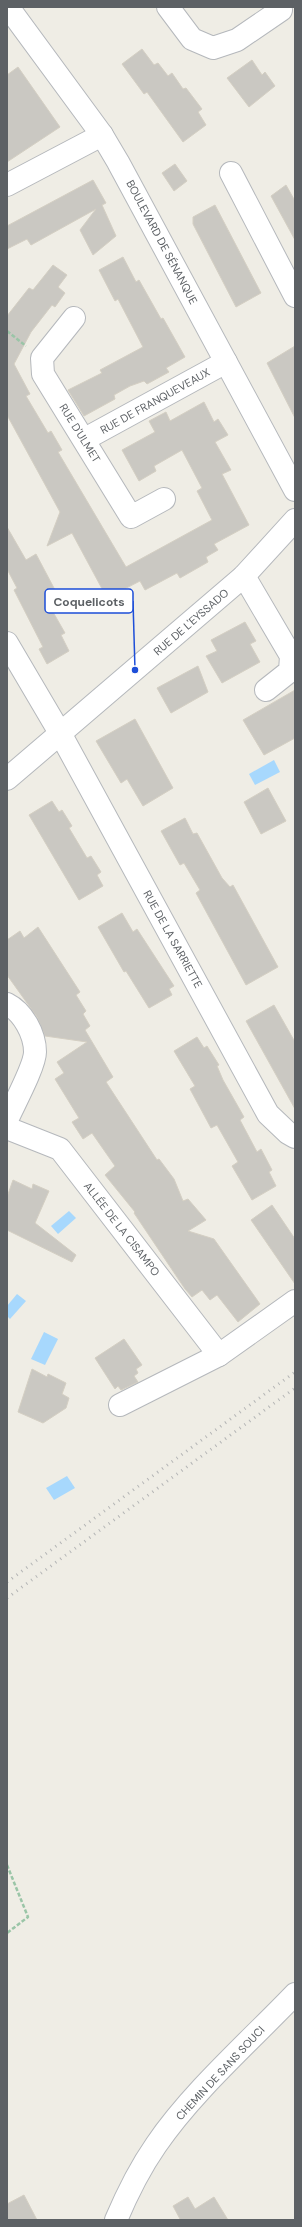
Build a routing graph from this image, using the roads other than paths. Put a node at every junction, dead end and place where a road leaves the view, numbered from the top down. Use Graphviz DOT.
graph roads {
  1 [pos="8,7"];
  2 [pos="168,7"];
  3 [pos="281,10"];
  4 [pos="102,135"];
  5 [pos="230,173"];
  6 [pos="7,185"];
  7 [pos="295,296"];
  8 [pos="74,318"];
  9 [pos="226,362"];
  10 [pos="85,439"];
  11 [pos="295,490"];
  12 [pos="164,499"];
  13 [pos="295,520"];
  14 [pos="244,576"];
  15 [pos="7,643"];
  16 [pos="13,669"];
  17 [pos="266,690"];
  18 [pos="60,733"];
  19 [pos="7,779"];
  20 [pos="7,1004"];
  21 [pos="7,1120"];
  22 [pos="7,1128"];
  23 [pos="295,1137"];
  24 [pos="295,1301"];
  25 [pos="218,1355"];
  26 [pos="120,1405"];
  27 [pos="295,1994"];
  28 [pos="116,2220"];
  1 -- 4 [label="street, BOULEVARD DE SÉNANQUE"];
  2 -- 3 [label="street"];
  4 -- 6 [label="street"];
  4 -- 9 [label="street, BOULEVARD DE SÉNANQUE"];
  5 -- 7 [label="street"];
  8 -- 10 [label="street, RUE D'ULMET"];
  9 -- 10 [label="street, RUE DE FRANQUEVEAUX"];
  9 -- 11 [label="street, BOULEVARD DE SÉNANQUE"];
  10 -- 12 [label="street, RUE D'ULMET"];
  13 -- 14 [label="street, RUE DE L'EYSSADO"];
  14 -- 17 [label="street"];
  14 -- 18 [label="street, RUE DE L'EYSSADO"];
  15 -- 16 [label="street, RUE DE LA SARRIETTE"];
  16 -- 18 [label="street, RUE DE LA SARRIETTE"];
  18 -- 19 [label="street, RUE DE L'EYSSADO"];
  18 -- 23 [label="street, RUE DE LA SARRIETTE"];
  20 -- 21 [label="street"];
  22 -- 25 [label="street, ALLÉE DE LA CISAMPO"];
  24 -- 25 [label="street"];
  25 -- 26 [label="street"];
  27 -- 28 [label="street, CHEMIN DE SANS SOUCI"];
}
